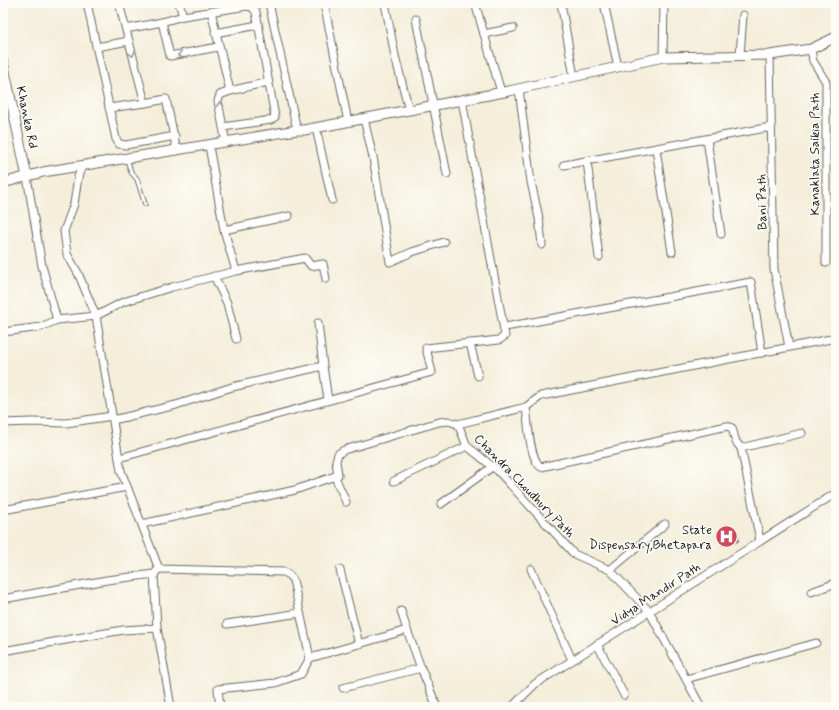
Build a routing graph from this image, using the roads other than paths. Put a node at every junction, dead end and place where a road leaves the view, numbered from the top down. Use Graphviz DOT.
graph roads {
  1 [pos="87,3"];
  2 [pos="119,3"];
  3 [pos="179,3"];
  4 [pos="269,3"];
  5 [pos="324,3"];
  6 [pos="385,3"];
  7 [pos="475,3"];
  8 [pos="561,3"];
  9 [pos="604,3"];
  10 [pos="664,3"];
  11 [pos="211,11"];
  12 [pos="743,14"];
  13 [pos="183,16"];
  14 [pos="416,19"];
  15 [pos="162,22"];
  16 [pos="258,25"];
  17 [pos="513,28"];
  18 [pos="126,29"];
  19 [pos="215,33"];
  20 [pos="484,34"];
  21 [pos="836,37"];
  22 [pos="129,41"];
  23 [pos="96,47"];
  24 [pos="218,47"];
  25 [pos="811,49"];
  26 [pos="740,55"];
  27 [pos="770,55"];
  28 [pos="663,57"];
  29 [pos="3,62"];
  30 [pos="618,67"];
  31 [pos="574,77"];
  32 [pos="268,82"];
  33 [pos="519,89"];
  34 [pos="230,91"];
  35 [pos="501,92"];
  36 [pos="462,100"];
  37 [pos="145,102"];
  38 [pos="434,105"];
  39 [pos="109,108"];
  40 [pos="409,110"];
  41 [pos="364,119"];
  42 [pos="348,122"];
  43 [pos="224,127"];
  44 [pos="771,127"];
  45 [pos="316,128"];
  46 [pos="297,130"];
  47 [pos="175,136"];
  48 [pos="707,139"];
  49 [pos="226,143"];
  50 [pos="209,146"];
  51 [pos="656,148"];
  52 [pos="177,151"];
  53 [pos="127,159"];
  54 [pos="587,161"];
  55 [pos="564,165"];
  56 [pos="82,166"];
  57 [pos="447,174"];
  58 [pos="27,177"];
  59 [pos="3,183"];
  60 [pos="332,200"];
  61 [pos="145,204"];
  62 [pos="289,216"];
  63 [pos="224,230"];
  64 [pos="721,234"];
  65 [pos="444,242"];
  66 [pos="542,245"];
  67 [pos="672,252"];
  68 [pos="599,257"];
  69 [pos="826,263"];
  70 [pos="236,271"];
  71 [pos="214,276"];
  72 [pos="326,279"];
  73 [pos="96,316"];
  74 [pos="56,320"];
  75 [pos="318,323"];
  76 [pos="505,327"];
  77 [pos="3,332"];
  78 [pos="836,338"];
  79 [pos="236,339"];
  80 [pos="470,343"];
  81 [pos="789,347"];
  82 [pos="762,353"];
  83 [pos="323,366"];
  84 [pos="478,376"];
  85 [pos="328,400"];
  86 [pos="526,407"];
  87 [pos="112,418"];
  88 [pos="3,423"];
  89 [pos="458,424"];
  90 [pos="802,433"];
  91 [pos="467,446"];
  92 [pos="740,448"];
  93 [pos="119,458"];
  94 [pos="492,467"];
  95 [pos="335,477"];
  96 [pos="394,481"];
  97 [pos="127,487"];
  98 [pos="836,493"];
  99 [pos="346,502"];
  100 [pos="441,504"];
  101 [pos="3,510"];
  102 [pos="142,524"];
  103 [pos="665,524"];
  104 [pos="760,540"];
  105 [pos="530,569"];
  106 [pos="340,570"];
  107 [pos="610,570"];
  108 [pos="156,571"];
  109 [pos="836,583"];
  110 [pos="811,592"];
  111 [pos="3,599"];
  112 [pos="401,611"];
  113 [pos="649,611"];
  114 [pos="300,613"];
  115 [pos="227,624"];
  116 [pos="157,628"];
  117 [pos="407,630"];
  118 [pos="816,643"];
  119 [pos="359,644"];
  120 [pos="597,644"];
  121 [pos="3,651"];
  122 [pos="310,658"];
  123 [pos="572,660"];
  124 [pos="421,668"];
  125 [pos="686,679"];
  126 [pos="343,688"];
  127 [pos="624,695"];
  128 [pos="171,707"];
  129 [pos="220,707"];
  130 [pos="437,707"];
  131 [pos="512,707"];
  132 [pos="701,707"];
  1 -- 23 [label="street"];
  2 -- 18 [label="street"];
  3 -- 13 [label="street"];
  4 -- 46 [label="street"];
  5 -- 42 [label="street"];
  6 -- 40 [label="street"];
  7 -- 20 [label="street"];
  8 -- 31 [label="street"];
  9 -- 30 [label="street"];
  10 -- 28 [label="street"];
  11 -- 13 [label="street"];
  11 -- 16 [label="street"];
  11 -- 19 [label="street"];
  12 -- 26 [label="street"];
  13 -- 15 [label="street"];
  14 -- 38 [label="street"];
  15 -- 18 [label="street"];
  24 -- 15 [label="street, one-way"];
  16 -- 19 [label="street"];
  16 -- 32 [label="street"];
  17 -- 20 [label="street"];
  18 -- 22 [label="street"];
  19 -- 24 [label="street"];
  20 -- 35 [label="street"];
  21 -- 25 [label="street"];
  22 -- 23 [label="street"];
  22 -- 37 [label="street, one-way"];
  23 -- 39 [label="street"];
  24 -- 34 [label="street"];
  25 -- 27 [label="street"];
  25 -- 69 [label="street, Kanaklata Saikia Path"];
  26 -- 27 [label="street"];
  26 -- 28 [label="street"];
  27 -- 44 [label="street, Bani Path"];
  28 -- 30 [label="street"];
  29 -- 58 [label="street, Khanka Rd"];
  30 -- 31 [label="street"];
  31 -- 33 [label="street"];
  32 -- 34 [label="street"];
  32 -- 43 [label="street"];
  33 -- 35 [label="street"];
  33 -- 66 [label="street"];
  43 -- 34 [label="street, one-way"];
  35 -- 36 [label="street"];
  36 -- 38 [label="street"];
  36 -- 76 [label="street"];
  37 -- 39 [label="street"];
  37 -- 47 [label="street"];
  38 -- 40 [label="street"];
  38 -- 57 [label="street"];
  39 -- 47 [label="street"];
  40 -- 41 [label="street"];
  41 -- 42 [label="street"];
  41 -- 65 [label="street"];
  42 -- 45 [label="street"];
  43 -- 49 [label="street"];
  44 -- 48 [label="street"];
  44 -- 81 [label="street, Bani Path"];
  45 -- 46 [label="street"];
  45 -- 60 [label="street"];
  46 -- 49 [label="street"];
  47 -- 52 [label="street"];
  48 -- 51 [label="street"];
  48 -- 64 [label="street"];
  49 -- 50 [label="street"];
  50 -- 52 [label="street"];
  50 -- 63 [label="street"];
  51 -- 54 [label="street"];
  51 -- 67 [label="street"];
  52 -- 53 [label="street"];
  53 -- 56 [label="street"];
  53 -- 61 [label="lane"];
  54 -- 55 [label="street"];
  54 -- 68 [label="street"];
  56 -- 58 [label="street"];
  56 -- 73 [label="street"];
  58 -- 59 [label="street"];
  58 -- 74 [label="street"];
  62 -- 63 [label="street"];
  63 -- 70 [label="street"];
  70 -- 71 [label="street"];
  70 -- 72 [label="street"];
  71 -- 73 [label="street"];
  71 -- 79 [label="street"];
  73 -- 74 [label="street"];
  73 -- 87 [label="street"];
  74 -- 77 [label="street"];
  75 -- 83 [label="street"];
  76 -- 80 [label="street"];
  76 -- 82 [label="street"];
  78 -- 81 [label="street, Chandra Choudhury Path"];
  80 -- 84 [label="street"];
  80 -- 85 [label="street"];
  81 -- 82 [label="street, Chandra Choudhury Path"];
  82 -- 86 [label="street, Chandra Choudhury Path"];
  83 -- 85 [label="street"];
  83 -- 87 [label="street"];
  85 -- 93 [label="street"];
  86 -- 89 [label="street, Chandra Choudhury Path"];
  86 -- 92 [label="street"];
  87 -- 88 [label="street"];
  87 -- 93 [label="street"];
  89 -- 91 [label="street, Chandra Choudhury Path"];
  89 -- 95 [label="street"];
  90 -- 92 [label="street"];
  91 -- 94 [label="street, Chandra Choudhury Path"];
  91 -- 96 [label="street"];
  92 -- 104 [label="street"];
  93 -- 97 [label="street"];
  94 -- 100 [label="street"];
  94 -- 107 [label="street, Chandra Choudhury Path"];
  95 -- 99 [label="street"];
  95 -- 102 [label="street"];
  97 -- 101 [label="street"];
  97 -- 102 [label="street"];
  98 -- 104 [label="street, Vidya Mandir Path"];
  102 -- 108 [label="street"];
  103 -- 107 [label="street"];
  104 -- 113 [label="street, Vidya Mandir Path"];
  105 -- 123 [label="street"];
  106 -- 119 [label="street"];
  107 -- 113 [label="street, Chandra Choudhury Path"];
  108 -- 111 [label="street"];
  108 -- 114 [label="street"];
  108 -- 116 [label="street"];
  109 -- 110 [label="street"];
  112 -- 117 [label="street"];
  113 -- 120 [label="street, Vidya Mandir Path"];
  113 -- 125 [label="street, Chandra Choudhury Path"];
  114 -- 115 [label="street"];
  114 -- 122 [label="street"];
  116 -- 121 [label="street"];
  116 -- 128 [label="street"];
  117 -- 119 [label="street"];
  117 -- 124 [label="street"];
  118 -- 125 [label="street"];
  119 -- 122 [label="street"];
  120 -- 123 [label="street, Vidya Mandir Path"];
  120 -- 127 [label="street"];
  122 -- 129 [label="street"];
  123 -- 131 [label="street, Vidya Mandir Path"];
  124 -- 126 [label="street"];
  124 -- 130 [label="street"];
  125 -- 132 [label="street, Chandra Choudhury Path"];
}
